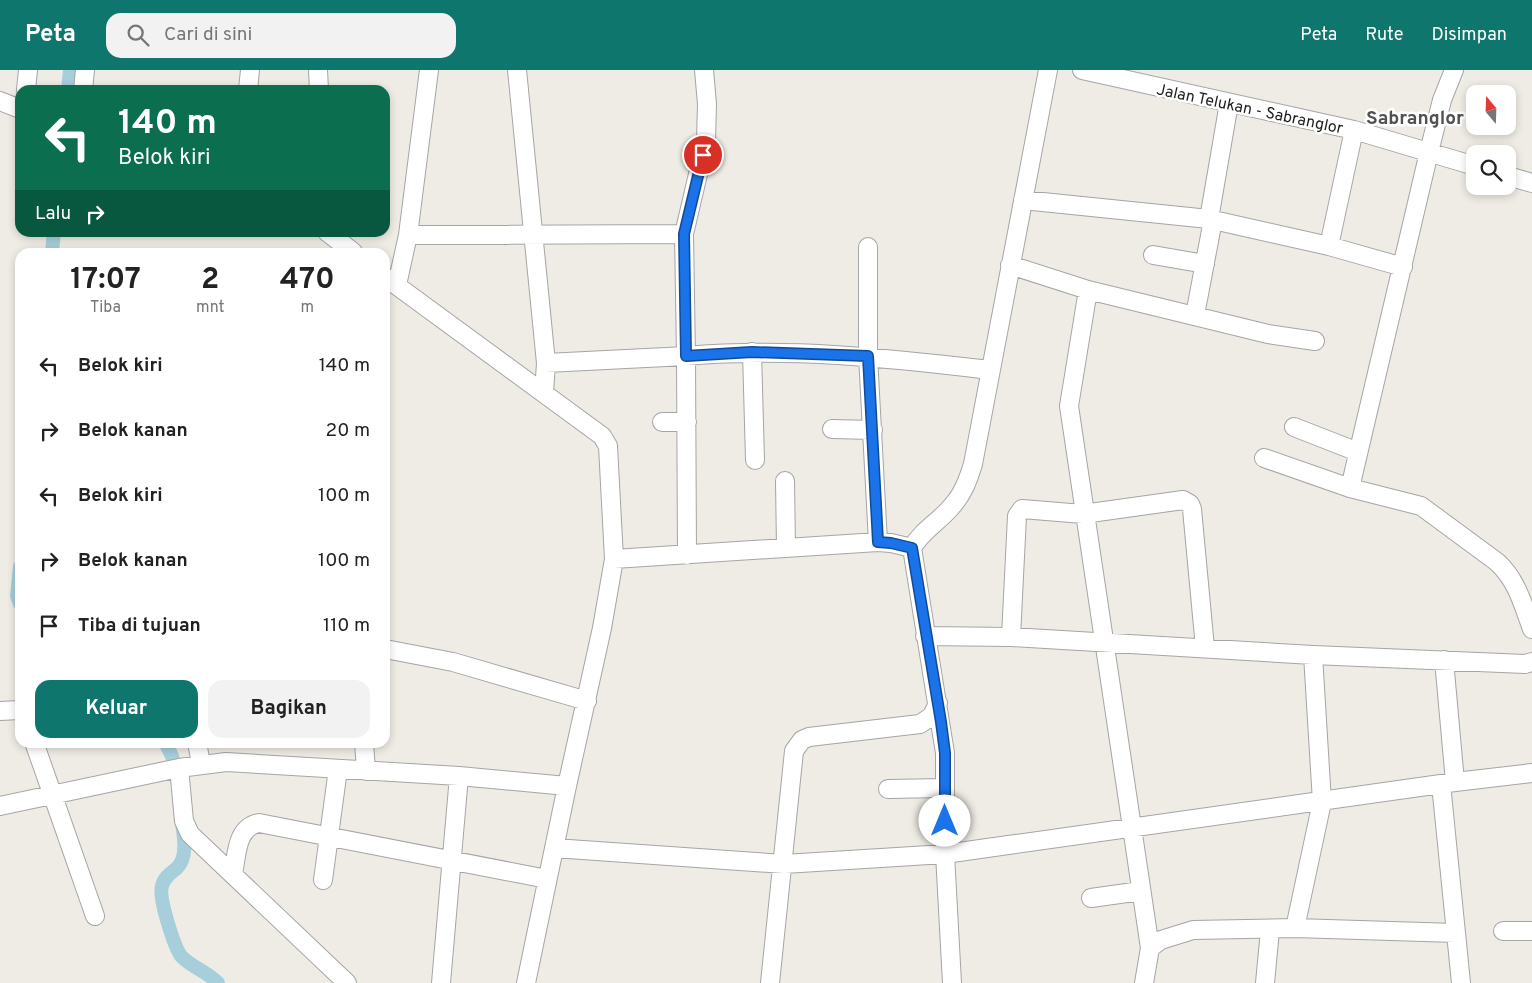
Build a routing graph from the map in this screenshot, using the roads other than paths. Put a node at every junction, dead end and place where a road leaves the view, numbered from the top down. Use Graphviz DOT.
graph roads {
  1 [pos="28,70"];
  2 [pos="85,70"];
  3 [pos="250,70"];
  4 [pos="318,70"];
  5 [pos="429,70"];
  6 [pos="517,70"];
  7 [pos="704,70"];
  8 [pos="1048,70"];
  9 [pos="1082,70"];
  10 [pos="1454,70"];
  11 [pos="26,85"];
  12 [pos="83,85"];
  13 [pos="248,85"];
  14 [pos="319,85"];
  15 [pos="0,101"];
  16 [pos="1229,103"];
  17 [pos="15,107"];
  18 [pos="1354,130"];
  19 [pos="1429,152"];
  20 [pos="1466,163"];
  21 [pos="1516,178"];
  22 [pos="1532,183"];
  23 [pos="1023,200"];
  24 [pos="1211,219"];
  25 [pos="534,233"];
  26 [pos="684,234"];
  27 [pos="408,235"];
  28 [pos="333,237"];
  29 [pos="1329,246"];
  30 [pos="868,247"];
  31 [pos="348,248"];
  32 [pos="1153,255"];
  33 [pos="1011,258"];
  34 [pos="1205,264"];
  35 [pos="1403,267"];
  36 [pos="391,281"];
  37 [pos="1088,290"];
  38 [pos="1195,315"];
  39 [pos="1316,341"];
  40 [pos="752,352"];
  41 [pos="686,356"];
  42 [pos="868,356"];
  43 [pos="546,363"];
  44 [pos="990,370"];
  45 [pos="544,393"];
  46 [pos="662,422"];
  47 [pos="687,422"];
  48 [pos="1294,427"];
  49 [pos="832,429"];
  50 [pos="873,430"];
  51 [pos="1358,452"];
  52 [pos="1264,458"];
  53 [pos="755,460"];
  54 [pos="785,481"];
  55 [pos="1350,488"];
  56 [pos="1083,514"];
  57 [pos="878,542"];
  58 [pos="786,548"];
  59 [pos="912,548"];
  60 [pos="687,555"];
  61 [pos="614,559"];
  62 [pos="1532,629"];
  63 [pos="925,636"];
  64 [pos="1011,637"];
  65 [pos="1105,644"];
  66 [pos="1205,648"];
  67 [pos="390,650"];
  68 [pos="1313,655"];
  69 [pos="1444,660"];
  70 [pos="1532,662"];
  71 [pos="587,701"];
  72 [pos="938,703"];
  73 [pos="15,710"];
  74 [pos="0,711"];
  75 [pos="36,748"];
  76 [pos="198,748"];
  77 [pos="364,748"];
  78 [pos="201,764"];
  79 [pos="179,768"];
  80 [pos="338,769"];
  81 [pos="366,771"];
  82 [pos="1532,773"];
  83 [pos="459,776"];
  84 [pos="1448,783"];
  85 [pos="567,786"];
  86 [pos="945,788"];
  87 [pos="888,789"];
  88 [pos="54,795"];
  89 [pos="1322,802"];
  90 [pos="0,806"];
  91 [pos="1133,826"];
  92 [pos="328,837"];
  93 [pos="554,848"];
  94 [pos="945,854"];
  95 [pos="450,860"];
  96 [pos="784,864"];
  97 [pos="233,874"];
  98 [pos="547,879"];
  99 [pos="323,880"];
  100 [pos="1141,891"];
  101 [pos="1090,898"];
  102 [pos="95,916"];
  103 [pos="1294,928"];
  104 [pos="1270,930"];
  105 [pos="1504,931"];
  106 [pos="1532,932"];
  107 [pos="1456,933"];
  108 [pos="1150,948"];
  109 [pos="347,983"];
  110 [pos="441,983"];
  111 [pos="526,983"];
  112 [pos="770,983"];
  113 [pos="952,983"];
  114 [pos="1144,983"];
  115 [pos="1265,983"];
  116 [pos="1461,983"];
  1 -- 11 [label="street"];
  2 -- 12 [label="street"];
  3 -- 13 [label="street"];
  4 -- 14 [label="street"];
  5 -- 27 [label="street"];
  6 -- 25 [label="street"];
  7 -- 26 [label="street"];
  8 -- 23 [label="street"];
  9 -- 16 [label="street, Jalan Telukan - Sabranglor"];
  10 -- 19 [label="street"];
  15 -- 17 [label="street"];
  16 -- 18 [label="street, Jalan Telukan - Sabranglor"];
  16 -- 24 [label="street"];
  18 -- 19 [label="street, Jalan Telukan - Sabranglor"];
  18 -- 29 [label="street"];
  19 -- 20 [label="street, Jalan Telukan - Sabranglor"];
  19 -- 35 [label="street"];
  21 -- 22 [label="street"];
  23 -- 24 [label="street"];
  23 -- 33 [label="street"];
  24 -- 29 [label="street"];
  24 -- 34 [label="street"];
  25 -- 26 [label="street"];
  25 -- 27 [label="street"];
  25 -- 43 [label="street"];
  26 -- 41 [label="street"];
  27 -- 36 [label="street"];
  28 -- 31 [label="street"];
  29 -- 35 [label="street"];
  30 -- 42 [label="street"];
  32 -- 34 [label="street"];
  33 -- 37 [label="street"];
  33 -- 44 [label="street"];
  34 -- 38 [label="street"];
  35 -- 51 [label="street"];
  36 -- 45 [label="street"];
  37 -- 38 [label="street"];
  37 -- 56 [label="street"];
  38 -- 39 [label="street"];
  40 -- 41 [label="street"];
  40 -- 42 [label="street"];
  40 -- 53 [label="street"];
  41 -- 43 [label="street"];
  41 -- 47 [label="street"];
  42 -- 44 [label="street"];
  42 -- 50 [label="street"];
  43 -- 45 [label="street"];
  44 -- 59 [label="street"];
  45 -- 61 [label="street"];
  46 -- 47 [label="street"];
  47 -- 60 [label="street"];
  48 -- 51 [label="street"];
  49 -- 50 [label="street"];
  50 -- 57 [label="street"];
  51 -- 55 [label="street"];
  52 -- 55 [label="street"];
  54 -- 58 [label="street"];
  55 -- 62 [label="street"];
  56 -- 64 [label="street"];
  56 -- 65 [label="street"];
  56 -- 66 [label="street"];
  57 -- 58 [label="street"];
  57 -- 59 [label="street"];
  58 -- 60 [label="street"];
  59 -- 63 [label="street"];
  60 -- 61 [label="street"];
  61 -- 71 [label="street"];
  63 -- 64 [label="street"];
  63 -- 72 [label="street"];
  64 -- 65 [label="street"];
  65 -- 66 [label="street"];
  65 -- 91 [label="street"];
  66 -- 68 [label="street"];
  67 -- 71 [label="street"];
  68 -- 69 [label="street"];
  68 -- 89 [label="street"];
  69 -- 70 [label="street"];
  69 -- 84 [label="street"];
  71 -- 85 [label="street"];
  72 -- 86 [label="street"];
  72 -- 96 [label="street"];
  73 -- 74 [label="street"];
  75 -- 88 [label="street"];
  76 -- 78 [label="street"];
  77 -- 81 [label="street"];
  78 -- 79 [label="street"];
  78 -- 80 [label="street"];
  79 -- 88 [label="street"];
  79 -- 97 [label="street"];
  80 -- 81 [label="street"];
  80 -- 92 [label="street"];
  81 -- 83 [label="street"];
  82 -- 84 [label="street"];
  83 -- 85 [label="street"];
  83 -- 95 [label="street"];
  84 -- 89 [label="street"];
  84 -- 107 [label="street"];
  85 -- 93 [label="street"];
  86 -- 87 [label="street"];
  86 -- 94 [label="street"];
  88 -- 90 [label="street"];
  88 -- 102 [label="street"];
  89 -- 91 [label="street"];
  89 -- 103 [label="street"];
  91 -- 94 [label="street"];
  91 -- 100 [label="street"];
  92 -- 95 [label="street"];
  92 -- 97 [label="street"];
  92 -- 99 [label="street"];
  93 -- 96 [label="street"];
  93 -- 98 [label="street"];
  94 -- 96 [label="street"];
  94 -- 113 [label="street"];
  95 -- 98 [label="street"];
  95 -- 110 [label="street"];
  96 -- 112 [label="street"];
  97 -- 109 [label="street"];
  98 -- 111 [label="street"];
  100 -- 101 [label="street"];
  100 -- 108 [label="street"];
  103 -- 104 [label="street"];
  103 -- 107 [label="street"];
  104 -- 108 [label="street"];
  104 -- 115 [label="street"];
  105 -- 106 [label="street"];
  107 -- 116 [label="street"];
  108 -- 114 [label="street"];
}
